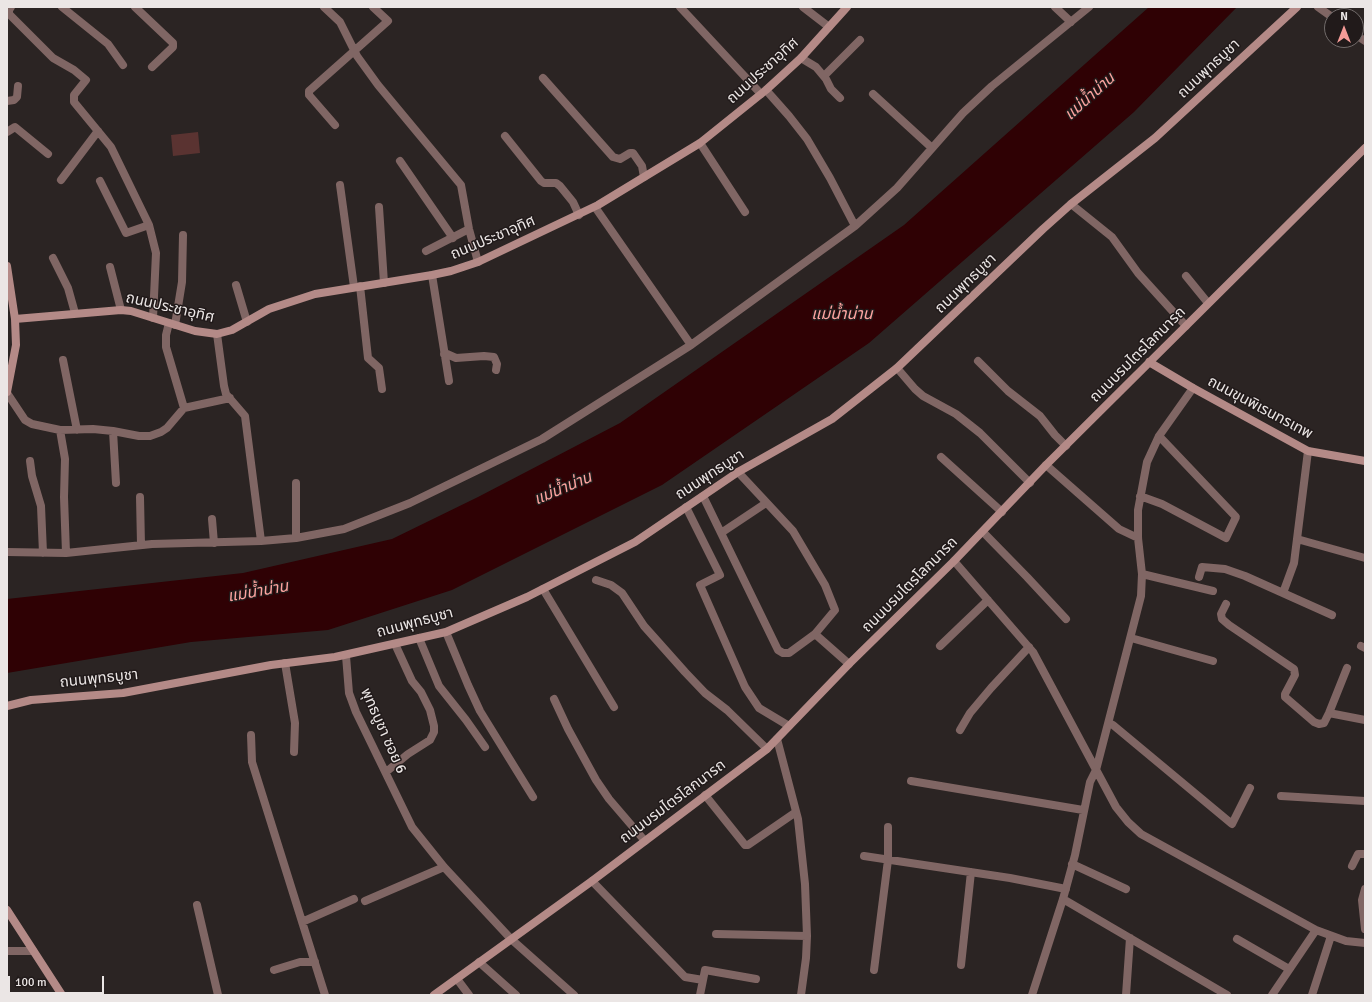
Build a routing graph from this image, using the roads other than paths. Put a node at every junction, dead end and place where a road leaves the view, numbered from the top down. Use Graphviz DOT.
graph roads {
  1 [pos="11,7"];
  2 [pos="62,7"];
  3 [pos="135,7"];
  4 [pos="324,7"];
  5 [pos="373,7"];
  6 [pos="680,7"];
  7 [pos="803,7"];
  8 [pos="847,7"];
  9 [pos="1055,7"];
  10 [pos="1089,7"];
  11 [pos="1297,7"];
  12 [pos="1070,22"];
  13 [pos="829,27"];
  14 [pos="860,40"];
  15 [pos="354,51"];
  16 [pos="801,58"];
  17 [pos="123,65"];
  18 [pos="152,67"];
  19 [pos="824,76"];
  20 [pos="543,78"];
  21 [pos="18,86"];
  22 [pos="763,92"];
  23 [pos="873,94"];
  24 [pos="840,98"];
  25 [pos="7,101"];
  26 [pos="335,125"];
  27 [pos="98,131"];
  28 [pos="7,132"];
  29 [pos="505,136"];
  30 [pos="700,143"];
  31 [pos="932,148"];
  32 [pos="1365,148"];
  33 [pos="48,154"];
  34 [pos="400,161"];
  35 [pos="644,177"];
  36 [pos="61,180"];
  37 [pos="100,181"];
  38 [pos="340,185"];
  39 [pos="1071,204"];
  40 [pos="378,207"];
  41 [pos="595,207"];
  42 [pos="745,212"];
  43 [pos="578,215"];
  44 [pos="149,225"];
  45 [pos="855,226"];
  46 [pos="470,229"];
  47 [pos="183,235"];
  48 [pos="453,238"];
  49 [pos="426,251"];
  50 [pos="53,258"];
  51 [pos="478,262"];
  52 [pos="7,266"];
  53 [pos="110,267"];
  54 [pos="432,275"];
  55 [pos="1186,276"];
  56 [pos="384,283"];
  57 [pos="236,285"];
  58 [pos="357,287"];
  59 [pos="10,301"];
  60 [pos="1208,303"];
  61 [pos="121,310"];
  62 [pos="75,313"];
  63 [pos="153,318"];
  64 [pos="15,319"];
  65 [pos="247,322"];
  66 [pos="172,324"];
  67 [pos="1186,326"];
  68 [pos="217,334"];
  69 [pos="690,345"];
  70 [pos="444,354"];
  71 [pos="63,360"];
  72 [pos="978,361"];
  73 [pos="1149,362"];
  74 [pos="897,368"];
  75 [pos="496,370"];
  76 [pos="449,382"];
  77 [pos="1193,388"];
  78 [pos="382,389"];
  79 [pos="7,392"];
  80 [pos="230,398"];
  81 [pos="184,408"];
  82 [pos="60,430"];
  83 [pos="77,430"];
  84 [pos="113,431"];
  85 [pos="1160,436"];
  86 [pos="1066,446"];
  87 [pos="1308,451"];
  88 [pos="941,456"];
  89 [pos="30,461"];
  90 [pos="1365,461"];
  91 [pos="1046,465"];
  92 [pos="738,472"];
  93 [pos="116,483"];
  94 [pos="296,483"];
  95 [pos="1030,483"];
  96 [pos="703,496"];
  97 [pos="1140,496"];
  98 [pos="140,497"];
  99 [pos="766,503"];
  100 [pos="686,507"];
  101 [pos="1002,512"];
  102 [pos="212,519"];
  103 [pos="982,532"];
  104 [pos="721,533"];
  105 [pos="296,538"];
  106 [pos="1138,538"];
  107 [pos="1297,539"];
  108 [pos="261,541"];
  109 [pos="214,543"];
  110 [pos="141,545"];
  111 [pos="7,552"];
  112 [pos="43,553"];
  113 [pos="66,553"];
  114 [pos="1365,558"];
  115 [pos="954,561"];
  116 [pos="1142,574"];
  117 [pos="1199,577"];
  118 [pos="596,580"];
  119 [pos="543,589"];
  120 [pos="1213,591"];
  121 [pos="1283,593"];
  122 [pos="988,600"];
  123 [pos="1226,604"];
  124 [pos="1332,615"];
  125 [pos="1066,619"];
  126 [pos="446,632"];
  127 [pos="815,634"];
  128 [pos="419,638"];
  129 [pos="1131,638"];
  130 [pos="395,644"];
  131 [pos="940,646"];
  132 [pos="1029,647"];
  133 [pos="346,656"];
  134 [pos="1213,661"];
  135 [pos="285,664"];
  136 [pos="849,664"];
  137 [pos="1347,668"];
  138 [pos="554,699"];
  139 [pos="7,706"];
  140 [pos="614,707"];
  141 [pos="1330,713"];
  142 [pos="1365,720"];
  143 [pos="1109,723"];
  144 [pos="789,726"];
  145 [pos="960,730"];
  146 [pos="251,735"];
  147 [pos="777,739"];
  148 [pos="485,747"];
  149 [pos="767,749"];
  150 [pos="294,752"];
  151 [pos="1096,770"];
  152 [pos="386,772"];
  153 [pos="911,781"];
  154 [pos="1250,788"];
  155 [pos="705,795"];
  156 [pos="1281,796"];
  157 [pos="533,797"];
  158 [pos="1365,801"];
  159 [pos="1083,810"];
  160 [pos="796,812"];
  161 [pos="888,827"];
  162 [pos="645,841"];
  163 [pos="1365,854"];
  164 [pos="864,856"];
  165 [pos="888,860"];
  166 [pos="1072,864"];
  167 [pos="1352,866"];
  168 [pos="444,867"];
  169 [pos="971,872"];
  170 [pos="592,881"];
  171 [pos="1066,888"];
  172 [pos="1126,888"];
  173 [pos="1365,889"];
  174 [pos="354,899"];
  175 [pos="1063,899"];
  176 [pos="365,901"];
  177 [pos="197,905"];
  178 [pos="7,910"];
  179 [pos="302,922"];
  180 [pos="1365,929"];
  181 [pos="1316,930"];
  182 [pos="716,934"];
  183 [pos="807,936"];
  184 [pos="1331,936"];
  185 [pos="1130,938"];
  186 [pos="511,939"];
  187 [pos="1237,939"];
  188 [pos="1365,943"];
  189 [pos="7,951"];
  190 [pos="33,951"];
  191 [pos="315,962"];
  192 [pos="479,962"];
  193 [pos="961,965"];
  194 [pos="1289,969"];
  195 [pos="274,970"];
  196 [pos="874,970"];
  197 [pos="457,979"];
  198 [pos="756,979"];
  199 [pos="703,980"];
  200 [pos="62,995"];
  201 [pos="218,995"];
  202 [pos="325,995"];
  203 [pos="434,995"];
  204 [pos="469,995"];
  205 [pos="516,995"];
  206 [pos="574,995"];
  207 [pos="700,995"];
  208 [pos="801,995"];
  209 [pos="1032,995"];
  210 [pos="1126,995"];
  211 [pos="1227,995"];
  212 [pos="1272,995"];
  213 [pos="1312,995"];
  1 -- 27 [label="street"];
  2 -- 17 [label="street"];
  3 -- 18 [label="street"];
  4 -- 15 [label="street"];
  5 -- 15 [label="street"];
  6 -- 22 [label="street"];
  7 -- 13 [label="street"];
  8 -- 13 [label="street, ถนนประชาอุทิศ"];
  9 -- 12 [label="street"];
  10 -- 12 [label="street"];
  11 -- 39 [label="street, ถนนพุทธบูชา"];
  12 -- 31 [label="street"];
  13 -- 16 [label="street, ถนนประชาอุทิศ"];
  14 -- 19 [label="street"];
  15 -- 26 [label="street"];
  15 -- 46 [label="street"];
  16 -- 19 [label="street"];
  16 -- 22 [label="street, ถนนประชาอุทิศ"];
  19 -- 24 [label="street"];
  20 -- 35 [label="street"];
  21 -- 25 [label="street"];
  22 -- 30 [label="street, ถนนประชาอุทิศ"];
  22 -- 45 [label="street"];
  23 -- 31 [label="street"];
  27 -- 36 [label="street"];
  27 -- 44 [label="street"];
  28 -- 33 [label="street"];
  29 -- 43 [label="street"];
  30 -- 35 [label="street, ถนนประชาอุทิศ"];
  30 -- 42 [label="street"];
  31 -- 45 [label="street"];
  32 -- 60 [label="street, ถนนบรมไตรโลกนารถ"];
  34 -- 48 [label="street"];
  35 -- 41 [label="street, ถนนประชาอุทิศ"];
  37 -- 44 [label="street"];
  38 -- 58 [label="street"];
  39 -- 67 [label="street"];
  39 -- 74 [label="street, ถนนพุทธบูชา"];
  40 -- 56 [label="street"];
  41 -- 43 [label="street, ถนนประชาอุทิศ"];
  41 -- 69 [label="street"];
  43 -- 51 [label="street, ถนนประชาอุทิศ"];
  44 -- 63 [label="street"];
  45 -- 69 [label="street"];
  46 -- 48 [label="street"];
  46 -- 51 [label="street"];
  47 -- 66 [label="street"];
  48 -- 49 [label="street"];
  50 -- 62 [label="street"];
  51 -- 54 [label="street, ถนนประชาอุทิศ"];
  52 -- 59 [label="street"];
  53 -- 61 [label="street"];
  54 -- 56 [label="street, ถนนประชาอุทิศ"];
  54 -- 70 [label="street"];
  55 -- 60 [label="street"];
  56 -- 58 [label="street, ถนนประชาอุทิศ"];
  57 -- 65 [label="street"];
  58 -- 65 [label="street, ถนนประชาอุทิศ"];
  58 -- 78 [label="street"];
  59 -- 64 [label="street"];
  60 -- 67 [label="street, ถนนบรมไตรโลกนารถ"];
  61 -- 62 [label="street, ถนนประชาอุทิศ"];
  61 -- 63 [label="street, ถนนประชาอุทิศ"];
  62 -- 64 [label="street, ถนนประชาอุทิศ"];
  63 -- 66 [label="street, ถนนประชาอุทิศ"];
  64 -- 79 [label="street"];
  65 -- 68 [label="street, ถนนประชาอุทิศ"];
  66 -- 68 [label="street, ถนนประชาอุทิศ"];
  66 -- 81 [label="street"];
  67 -- 73 [label="street, ถนนบรมไตรโลกนารถ"];
  68 -- 80 [label="street"];
  69 -- 105 [label="street"];
  70 -- 75 [label="street"];
  70 -- 76 [label="street"];
  71 -- 83 [label="street"];
  72 -- 86 [label="street"];
  73 -- 77 [label="street, ถนนขุนพิเรนทรเทพ"];
  73 -- 86 [label="street, ถนนบรมไตรโลกนารถ"];
  74 -- 92 [label="street, ถนนพุทธบูชา"];
  74 -- 95 [label="street"];
  77 -- 85 [label="street"];
  77 -- 87 [label="street, ถนนขุนพิเรนทรเทพ"];
  79 -- 82 [label="street"];
  80 -- 81 [label="street"];
  80 -- 108 [label="street"];
  81 -- 84 [label="street"];
  82 -- 83 [label="street"];
  82 -- 113 [label="street"];
  83 -- 84 [label="street"];
  84 -- 93 [label="street"];
  85 -- 97 [label="street"];
  85 -- 97 [label="street"];
  86 -- 91 [label="street, ถนนบรมไตรโลกนารถ"];
  87 -- 90 [label="street, ถนนขุนพิเรนทรเทพ"];
  87 -- 107 [label="street"];
  88 -- 101 [label="street"];
  89 -- 112 [label="street"];
  91 -- 95 [label="street, ถนนบรมไตรโลกนารถ"];
  91 -- 106 [label="street"];
  92 -- 96 [label="street, ถนนพุทธบูชา"];
  92 -- 99 [label="street"];
  94 -- 105 [label="street"];
  95 -- 101 [label="street, ถนนบรมไตรโลกนารถ"];
  96 -- 100 [label="street, ถนนพุทธบูชา"];
  96 -- 104 [label="street"];
  97 -- 106 [label="street"];
  98 -- 110 [label="street"];
  99 -- 104 [label="street"];
  99 -- 127 [label="street"];
  100 -- 119 [label="street, ถนนพุทธบูชา"];
  100 -- 144 [label="street"];
  101 -- 103 [label="street, ถนนบรมไตรโลกนารถ"];
  102 -- 109 [label="street"];
  103 -- 115 [label="street, ถนนบรมไตรโลกนารถ"];
  103 -- 125 [label="street"];
  104 -- 127 [label="street"];
  105 -- 108 [label="street"];
  106 -- 116 [label="street"];
  107 -- 114 [label="street"];
  107 -- 121 [label="street"];
  108 -- 109 [label="street"];
  109 -- 110 [label="street"];
  110 -- 113 [label="street"];
  111 -- 112 [label="street"];
  112 -- 113 [label="street"];
  115 -- 122 [label="street"];
  115 -- 136 [label="street, ถนนบรมไตรโลกนารถ"];
  116 -- 120 [label="street"];
  116 -- 129 [label="street"];
  117 -- 121 [label="street"];
  118 -- 149 [label="street"];
  119 -- 126 [label="street, ถนนพุทธบูชา"];
  119 -- 140 [label="street"];
  121 -- 124 [label="street"];
  122 -- 131 [label="street"];
  122 -- 132 [label="street"];
  123 -- 141 [label="street"];
  126 -- 128 [label="street, ถนนพุทธบูชา"];
  126 -- 157 [label="street"];
  127 -- 136 [label="street"];
  128 -- 130 [label="street, ถนนพุทธบูชา"];
  128 -- 148 [label="street"];
  129 -- 134 [label="street"];
  129 -- 143 [label="street"];
  130 -- 133 [label="street, ถนนพุทธบูชา"];
  130 -- 152 [label="street"];
  132 -- 145 [label="street"];
  132 -- 151 [label="street"];
  133 -- 135 [label="street, ถนนพุทธบูชา"];
  133 -- 152 [label="street, พุทธบูชา ซอย 6"];
  135 -- 139 [label="street, ถนนพุทธบูชา"];
  135 -- 150 [label="street"];
  136 -- 144 [label="street, ถนนบรมไตรโลกนารถ"];
  137 -- 141 [label="street"];
  138 -- 162 [label="street"];
  141 -- 142 [label="street"];
  143 -- 151 [label="street"];
  143 -- 154 [label="street"];
  144 -- 147 [label="street, ถนนบรมไตรโลกนารถ"];
  146 -- 179 [label="street"];
  147 -- 149 [label="street, ถนนบรมไตรโลกนารถ"];
  147 -- 160 [label="street"];
  149 -- 155 [label="street, ถนนบรมไตรโลกนารถ"];
  151 -- 159 [label="street"];
  151 -- 181 [label="street"];
  152 -- 168 [label="street, พุทธบูชา ซอย 6"];
  153 -- 159 [label="street"];
  155 -- 160 [label="street"];
  155 -- 162 [label="street, ถนนบรมไตรโลกนารถ"];
  156 -- 158 [label="street"];
  159 -- 166 [label="street"];
  160 -- 183 [label="street"];
  161 -- 165 [label="street"];
  162 -- 170 [label="street, ถนนบรมไตรโลกนารถ"];
  163 -- 167 [label="street"];
  164 -- 165 [label="street"];
  165 -- 169 [label="street"];
  165 -- 196 [label="street"];
  166 -- 171 [label="street"];
  166 -- 172 [label="street"];
  168 -- 176 [label="street"];
  168 -- 186 [label="street, พุทธบูชา ซอย 6"];
  169 -- 171 [label="street"];
  169 -- 193 [label="street"];
  170 -- 186 [label="street, ถนนบรมไตรโลกนารถ"];
  170 -- 199 [label="street"];
  171 -- 175 [label="street"];
  173 -- 180 [label="street"];
  174 -- 179 [label="street"];
  175 -- 185 [label="street"];
  175 -- 209 [label="street"];
  177 -- 201 [label="street"];
  178 -- 190 [label="street"];
  179 -- 191 [label="street"];
  181 -- 184 [label="street"];
  181 -- 194 [label="street"];
  182 -- 183 [label="street"];
  183 -- 208 [label="street"];
  184 -- 188 [label="street"];
  184 -- 213 [label="street"];
  185 -- 210 [label="street"];
  185 -- 211 [label="street"];
  186 -- 192 [label="street, ถนนบรมไตรโลกนารถ"];
  186 -- 206 [label="street, พุทธบูชา ซอย 6"];
  187 -- 194 [label="street"];
  189 -- 190 [label="street"];
  190 -- 200 [label="street"];
  191 -- 195 [label="street"];
  191 -- 202 [label="street"];
  192 -- 197 [label="street, ถนนบรมไตรโลกนารถ"];
  192 -- 205 [label="street"];
  194 -- 212 [label="street"];
  197 -- 203 [label="street, ถนนบรมไตรโลกนารถ"];
  197 -- 204 [label="street"];
  198 -- 199 [label="street"];
  199 -- 207 [label="street"];
}
